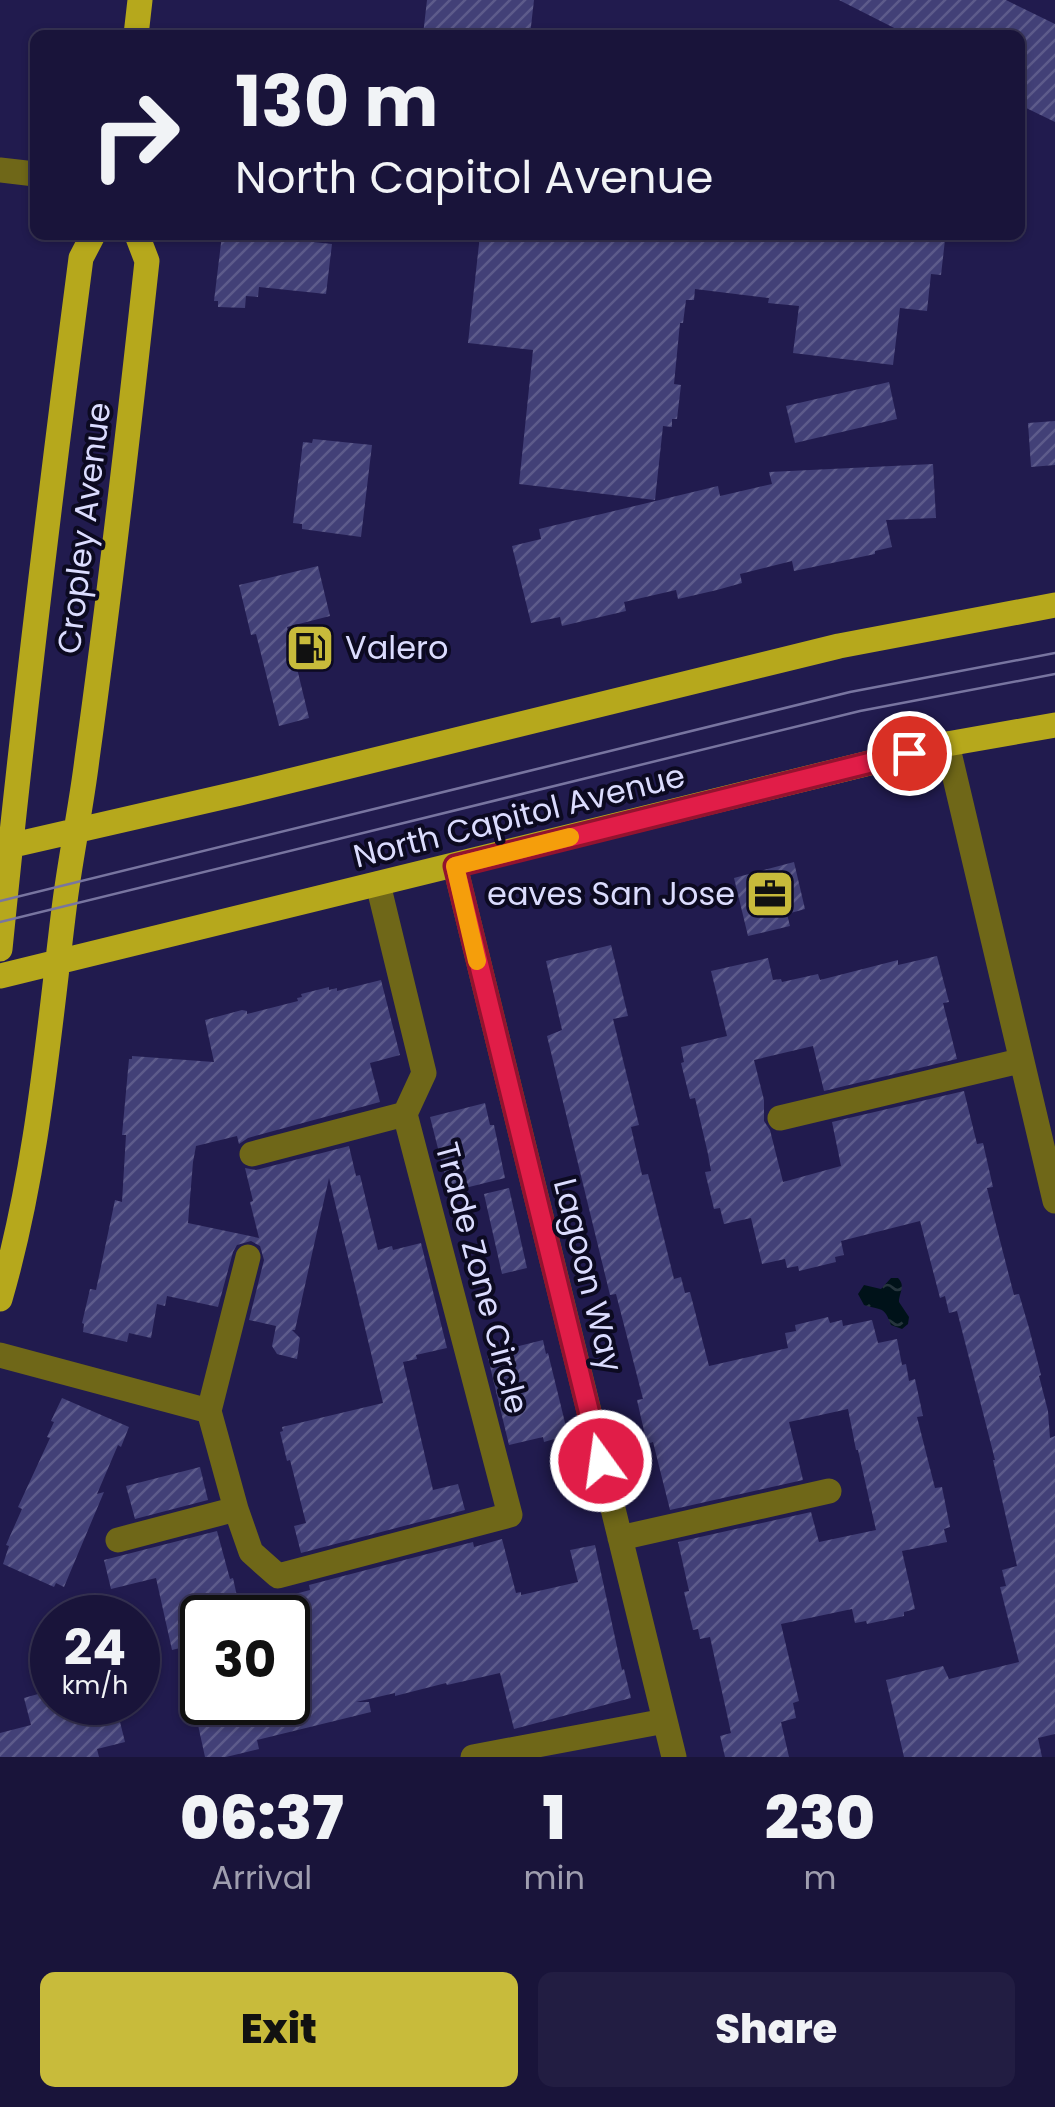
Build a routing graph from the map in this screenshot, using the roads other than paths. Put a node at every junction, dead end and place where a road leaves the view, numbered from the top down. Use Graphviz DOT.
graph roads {
  1 [pos="140,0"];
  2 [pos="137,30"];
  3 [pos="0,170"];
  4 [pos="30,173"];
  5 [pos="90,240"];
  6 [pos="139,240"];
  7 [pos="1055,605"];
  8 [pos="1055,724"];
  9 [pos="947,744"];
  10 [pos="77,829"];
  11 [pos="5,847"];
  12 [pos="455,866"];
  13 [pos="378,884"];
  14 [pos="0,949"];
  15 [pos="58,961"];
  16 [pos="0,976"];
  17 [pos="1020,1061"];
  18 [pos="406,1114"];
  19 [pos="780,1118"];
  20 [pos="252,1154"];
  21 [pos="1055,1201"];
  22 [pos="248,1257"];
  23 [pos="0,1298"];
  24 [pos="0,1355"];
  25 [pos="210,1411"];
  26 [pos="829,1492"];
  27 [pos="236,1509"];
  28 [pos="620,1538"];
  29 [pos="118,1540"];
  30 [pos="665,1721"];
  31 [pos="473,1757"];
  32 [pos="674,1757"];
  1 -- 2 [label="main road"];
  3 -- 4 [label="street"];
  5 -- 11 [label="main road, Cropley Avenue"];
  6 -- 10 [label="main road, Cropley Avenue"];
  7 -- 10 [label="main road"];
  8 -- 9 [label="main road, North Capitol Avenue"];
  9 -- 12 [label="main road, North Capitol Avenue"];
  9 -- 17 [label="street"];
  10 -- 11 [label="main road"];
  10 -- 15 [label="main road, Cropley Avenue"];
  11 -- 14 [label="main road, Cropley Avenue"];
  12 -- 13 [label="main road, North Capitol Avenue"];
  12 -- 28 [label="street, Lagoon Way"];
  13 -- 15 [label="main road, North Capitol Avenue"];
  13 -- 18 [label="street"];
  15 -- 16 [label="main road, North Capitol Avenue"];
  15 -- 23 [label="main road, Cropley Avenue"];
  17 -- 19 [label="street"];
  17 -- 21 [label="street"];
  18 -- 20 [label="street, Trade Zone Circle"];
  18 -- 27 [label="street, Trade Zone Circle"];
  22 -- 25 [label="street"];
  24 -- 25 [label="street"];
  25 -- 27 [label="street, Trade Zone Circle"];
  26 -- 28 [label="street"];
  27 -- 29 [label="street"];
  28 -- 30 [label="street, Lagoon Way"];
  30 -- 31 [label="street"];
  30 -- 32 [label="street, Lagoon Way"];
}
